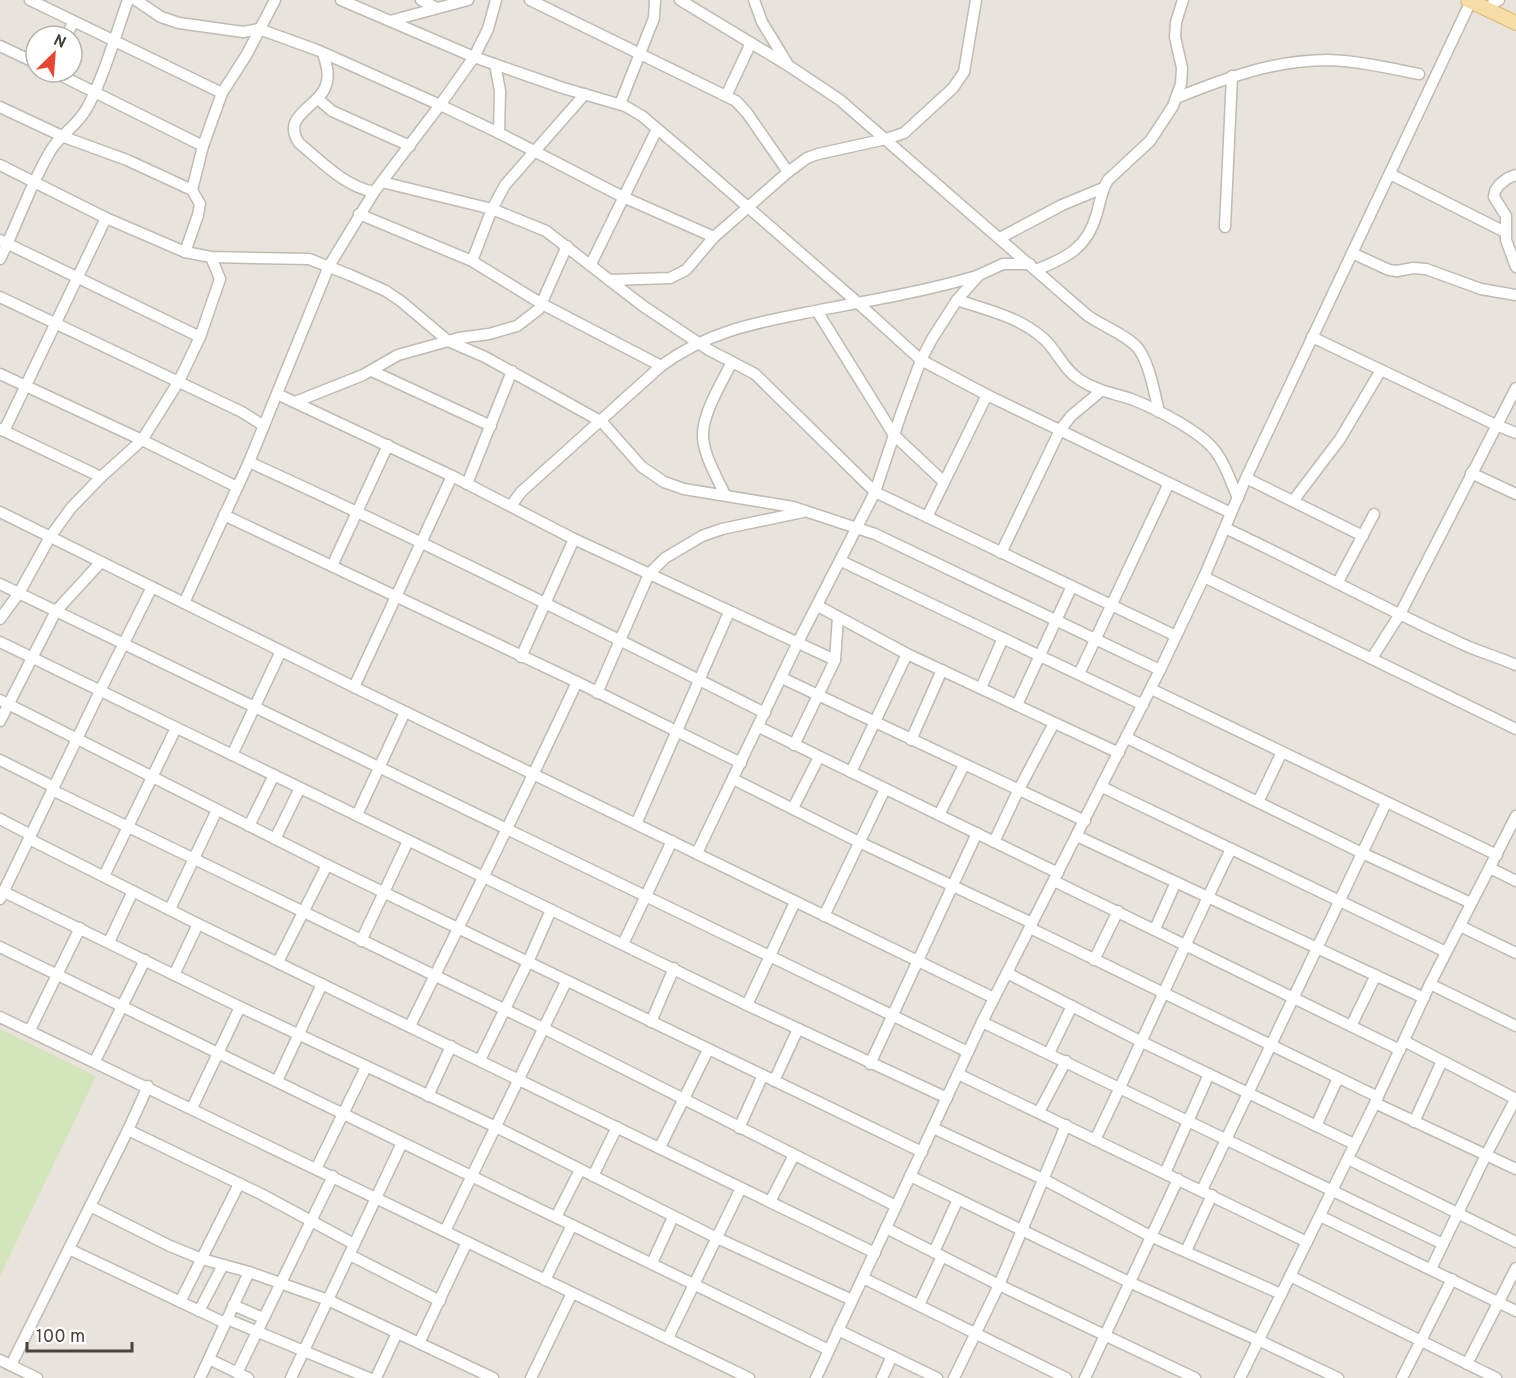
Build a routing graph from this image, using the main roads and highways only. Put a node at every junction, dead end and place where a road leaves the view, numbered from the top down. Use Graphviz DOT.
graph roads {
  1 [pos="1470,1"];
  2 [pos="1493,1"];
  3 [pos="1516,14"];
  4 [pos="1516,23"];
  1 -- 4 [label="main road"];
  2 -- 3 [label="main road"];
}
